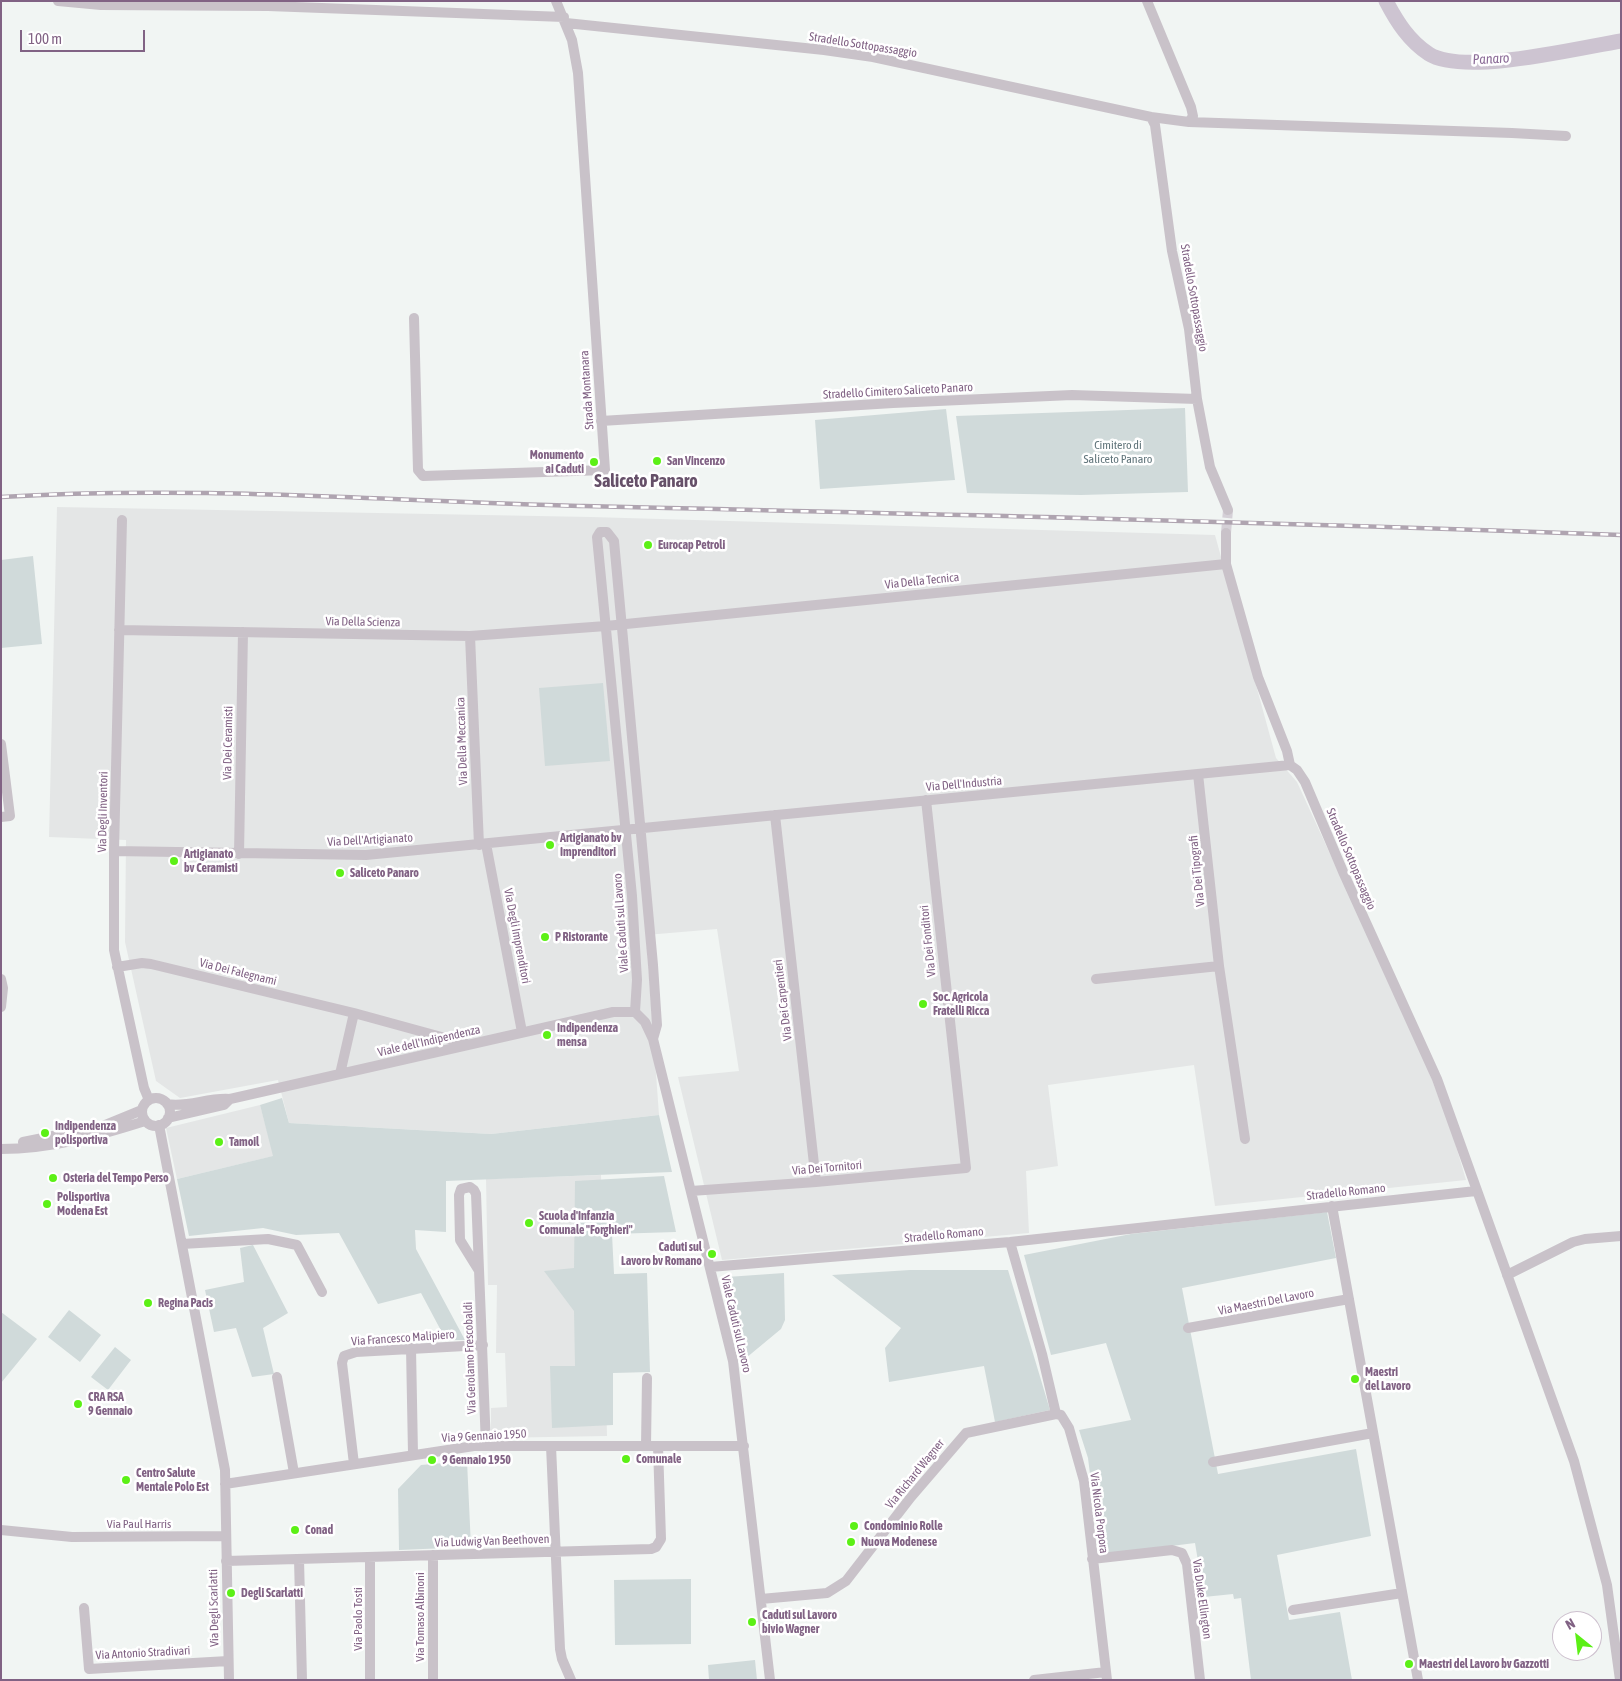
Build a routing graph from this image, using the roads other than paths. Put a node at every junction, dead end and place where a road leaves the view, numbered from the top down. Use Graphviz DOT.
graph roads {
  1 [pos="58,1"];
  2 [pos="556,1"];
  3 [pos="1147,1"];
  4 [pos="565,20"];
  5 [pos="1151,117"];
  6 [pos="1189,122"];
  7 [pos="1566,136"];
  8 [pos="414,318"];
  9 [pos="1196,399"];
  10 [pos="602,422"];
  11 [pos="1228,510"];
  12 [pos="122,520"];
  13 [pos="1226,533"];
  14 [pos="1226,564"];
  15 [pos="621,624"];
  16 [pos="606,626"];
  17 [pos="119,630"];
  18 [pos="243,632"];
  19 [pos="470,636"];
  20 [pos="1,744"];
  21 [pos="1290,765"];
  22 [pos="1198,774"];
  23 [pos="926,800"];
  24 [pos="774,815"];
  25 [pos="6,816"];
  26 [pos="640,829"];
  27 [pos="626,830"];
  28 [pos="483,844"];
  29 [pos="114,851"];
  30 [pos="239,854"];
  31 [pos="1220,966"];
  32 [pos="116,968"];
  33 [pos="1,979"];
  34 [pos="1096,979"];
  35 [pos="1,1007"];
  36 [pos="635,1012"];
  37 [pos="354,1013"];
  38 [pos="522,1032"];
  39 [pos="653,1039"];
  40 [pos="469,1044"];
  41 [pos="340,1074"];
  42 [pos="230,1099"];
  43 [pos="150,1100"];
  44 [pos="167,1104"];
  45 [pos="142,1110"];
  46 [pos="168,1118"];
  47 [pos="145,1121"];
  48 [pos="159,1125"];
  49 [pos="1244,1139"];
  50 [pos="1,1147"];
  51 [pos="966,1168"];
  52 [pos="816,1182"];
  53 [pos="691,1191"];
  54 [pos="1476,1191"];
  55 [pos="1332,1206"];
  56 [pos="1621,1236"];
  57 [pos="1010,1242"];
  58 [pos="182,1244"];
  59 [pos="710,1267"];
  60 [pos="478,1269"];
  61 [pos="1507,1275"];
  62 [pos="322,1292"];
  63 [pos="1349,1299"];
  64 [pos="1188,1328"];
  65 [pos="483,1345"];
  66 [pos="411,1348"];
  67 [pos="277,1377"];
  68 [pos="647,1378"];
  69 [pos="1056,1414"];
  70 [pos="1373,1434"];
  71 [pos="486,1446"];
  72 [pos="551,1446"];
  73 [pos="646,1446"];
  74 [pos="658,1446"];
  75 [pos="744,1446"];
  76 [pos="413,1454"];
  77 [pos="1213,1462"];
  78 [pos="354,1464"];
  79 [pos="294,1473"];
  80 [pos="225,1484"];
  81 [pos="1,1530"];
  82 [pos="225,1536"];
  83 [pos="556,1551"];
  84 [pos="433,1555"];
  85 [pos="370,1557"];
  86 [pos="299,1559"];
  87 [pos="1092,1559"];
  88 [pos="226,1561"];
  89 [pos="1402,1593"];
  90 [pos="762,1599"];
  91 [pos="84,1608"];
  92 [pos="1293,1610"];
  93 [pos="228,1661"];
  94 [pos="1106,1676"];
  95 [pos="228,1680"];
  96 [pos="302,1680"];
  97 [pos="370,1680"];
  98 [pos="433,1680"];
  99 [pos="571,1680"];
  100 [pos="770,1680"];
  101 [pos="1034,1680"];
  102 [pos="1200,1680"];
  103 [pos="1418,1680"];
  104 [pos="1620,1680"];
  1 -- 4 [label="street, Stradello Sottopassaggio"];
  2 -- 4 [label="street, Strada Montanara"];
  3 -- 6 [label="street"];
  4 -- 5 [label="street, Stradello Sottopassaggio"];
  4 -- 10 [label="street, Strada Montanara"];
  5 -- 6 [label="street, Stradello Sottopassaggio"];
  5 -- 9 [label="street, Stradello Sottopassaggio"];
  6 -- 7 [label="street, Stradello Sottopassaggio"];
  8 -- 10 [label="street, Strada Montanara"];
  9 -- 10 [label="street, Stradello Cimitero Saliceto Panaro"];
  9 -- 11 [label="street, Stradello Sottopassaggio"];
  12 -- 17 [label="street, Via Degli Inventori"];
  13 -- 14 [label="street, Stradello Sottopassaggio"];
  14 -- 15 [label="street, Via Della Tecnica"];
  14 -- 21 [label="street, Stradello Sottopassaggio"];
  15 -- 16 [label="street"];
  15 -- 16 [label="street, Viale Caduti sul Lavoro"];
  15 -- 26 [label="street, Viale Caduti sul Lavoro"];
  16 -- 19 [label="street, Via Della Scienza"];
  16 -- 27 [label="street, Viale Caduti sul Lavoro"];
  17 -- 18 [label="street, Via Della Scienza"];
  17 -- 29 [label="street, Via Degli Inventori"];
  18 -- 19 [label="street, Via Della Scienza"];
  18 -- 30 [label="street, Via Dei Ceramisti"];
  19 -- 28 [label="street, Via Della Meccanica"];
  20 -- 25 [label="street"];
  21 -- 22 [label="street, Via Dell'Industria"];
  21 -- 54 [label="street, Stradello Sottopassaggio"];
  22 -- 23 [label="street, Via Dell'Industria"];
  22 -- 31 [label="street, Via Dei Tipografi"];
  23 -- 24 [label="street, Via Dell'Industria"];
  23 -- 51 [label="street, Via Dei Fonditori"];
  24 -- 26 [label="street, Via Dell'Industria"];
  24 -- 52 [label="street, Via Dei Carpentieri"];
  26 -- 27 [label="street"];
  26 -- 39 [label="street, Viale Caduti sul Lavoro"];
  27 -- 28 [label="street, Via Dell'Artigianato"];
  27 -- 36 [label="street, Viale Caduti sul Lavoro"];
  28 -- 30 [label="street, Via Dell'Artigianato"];
  28 -- 38 [label="street, Via Degli Imprenditori"];
  29 -- 30 [label="street, Via Dell'Artigianato"];
  29 -- 32 [label="street, Via Degli Inventori"];
  31 -- 34 [label="street"];
  31 -- 49 [label="street, Via Dei Tipografi"];
  32 -- 37 [label="street, Via Dei Falegnami"];
  32 -- 43 [label="street, Via Degli Inventori"];
  33 -- 35 [label="street"];
  36 -- 38 [label="street, Viale dell'Indipendenza"];
  36 -- 39 [label="street, Viale Caduti sul Lavoro"];
  37 -- 40 [label="street, Via Dei Falegnami"];
  37 -- 41 [label="street"];
  38 -- 40 [label="street, Viale dell'Indipendenza"];
  39 -- 53 [label="street, Viale Caduti sul Lavoro"];
  40 -- 41 [label="street, Viale dell'Indipendenza"];
  41 -- 42 [label="street, Viale dell'Indipendenza"];
  42 -- 44 [label="street, Viale dell'Indipendenza"];
  42 -- 46 [label="street, Viale dell'Indipendenza"];
  43 -- 44 [label="street"];
  43 -- 45 [label="street"];
  44 -- 46 [label="street"];
  45 -- 47 [label="street"];
  45 -- 50 [label="street"];
  46 -- 48 [label="street"];
  47 -- 48 [label="street"];
  47 -- 50 [label="street"];
  48 -- 58 [label="street"];
  51 -- 52 [label="street, Via Dei Tornitori"];
  52 -- 53 [label="street, Via Dei Tornitori"];
  53 -- 59 [label="street, Viale Caduti sul Lavoro"];
  54 -- 55 [label="street, Stradello Romano"];
  54 -- 61 [label="street"];
  55 -- 57 [label="street, Stradello Romano"];
  55 -- 63 [label="street"];
  56 -- 61 [label="street"];
  57 -- 59 [label="street, Stradello Romano"];
  57 -- 69 [label="street, Via Nicola Porpora"];
  58 -- 62 [label="street"];
  58 -- 80 [label="street"];
  59 -- 75 [label="street, Viale Caduti sul Lavoro"];
  60 -- 60 [label="street, Via Gerolamo Frescobaldi"];
  60 -- 65 [label="street, Via Gerolamo Frescobaldi"];
  61 -- 104 [label="street"];
  63 -- 64 [label="street, Via Maestri Del Lavoro"];
  63 -- 70 [label="street"];
  65 -- 66 [label="street, Via Francesco Malipiero"];
  65 -- 71 [label="street, Via Gerolamo Frescobaldi"];
  66 -- 76 [label="street"];
  66 -- 78 [label="street, Via Francesco Malipiero"];
  67 -- 79 [label="street"];
  68 -- 73 [label="street"];
  69 -- 87 [label="street, Via Nicola Porpora"];
  69 -- 90 [label="street, Via Richard Wagner"];
  70 -- 77 [label="street"];
  70 -- 89 [label="street"];
  71 -- 72 [label="street, Via 9 Gennaio 1950"];
  71 -- 76 [label="street, Via 9 Gennaio 1950"];
  72 -- 73 [label="street, Via 9 Gennaio 1950"];
  72 -- 83 [label="street"];
  73 -- 74 [label="street, Via 9 Gennaio 1950"];
  74 -- 75 [label="street, Via 9 Gennaio 1950"];
  74 -- 83 [label="street, Via Ludwig Van Beethoven"];
  75 -- 90 [label="street, Viale Caduti sul Lavoro"];
  76 -- 78 [label="street, Via 9 Gennaio 1950"];
  78 -- 79 [label="street, Via 9 Gennaio 1950"];
  79 -- 80 [label="street, Via 9 Gennaio 1950"];
  80 -- 82 [label="street"];
  81 -- 82 [label="street, Via Paul Harris"];
  82 -- 88 [label="street, Via Degli Scarlatti"];
  83 -- 84 [label="street, Via Ludwig Van Beethoven"];
  83 -- 99 [label="street"];
  84 -- 85 [label="street, Via Ludwig Van Beethoven"];
  84 -- 98 [label="street, Via Tomaso Albinoni"];
  85 -- 86 [label="street, Via Ludwig Van Beethoven"];
  85 -- 97 [label="street, Via Paolo Tosti"];
  86 -- 88 [label="street, Via Ludwig Van Beethoven"];
  86 -- 96 [label="street"];
  87 -- 94 [label="street, Via Nicola Porpora"];
  87 -- 102 [label="street, Via Duke Ellington"];
  88 -- 93 [label="street, Via Degli Scarlatti"];
  89 -- 92 [label="street"];
  89 -- 103 [label="street"];
  90 -- 100 [label="street, Viale Caduti sul Lavoro"];
  91 -- 93 [label="street, Via Antonio Stradivari"];
  93 -- 95 [label="street, Via Degli Scarlatti"];
  94 -- 101 [label="street"];
}
